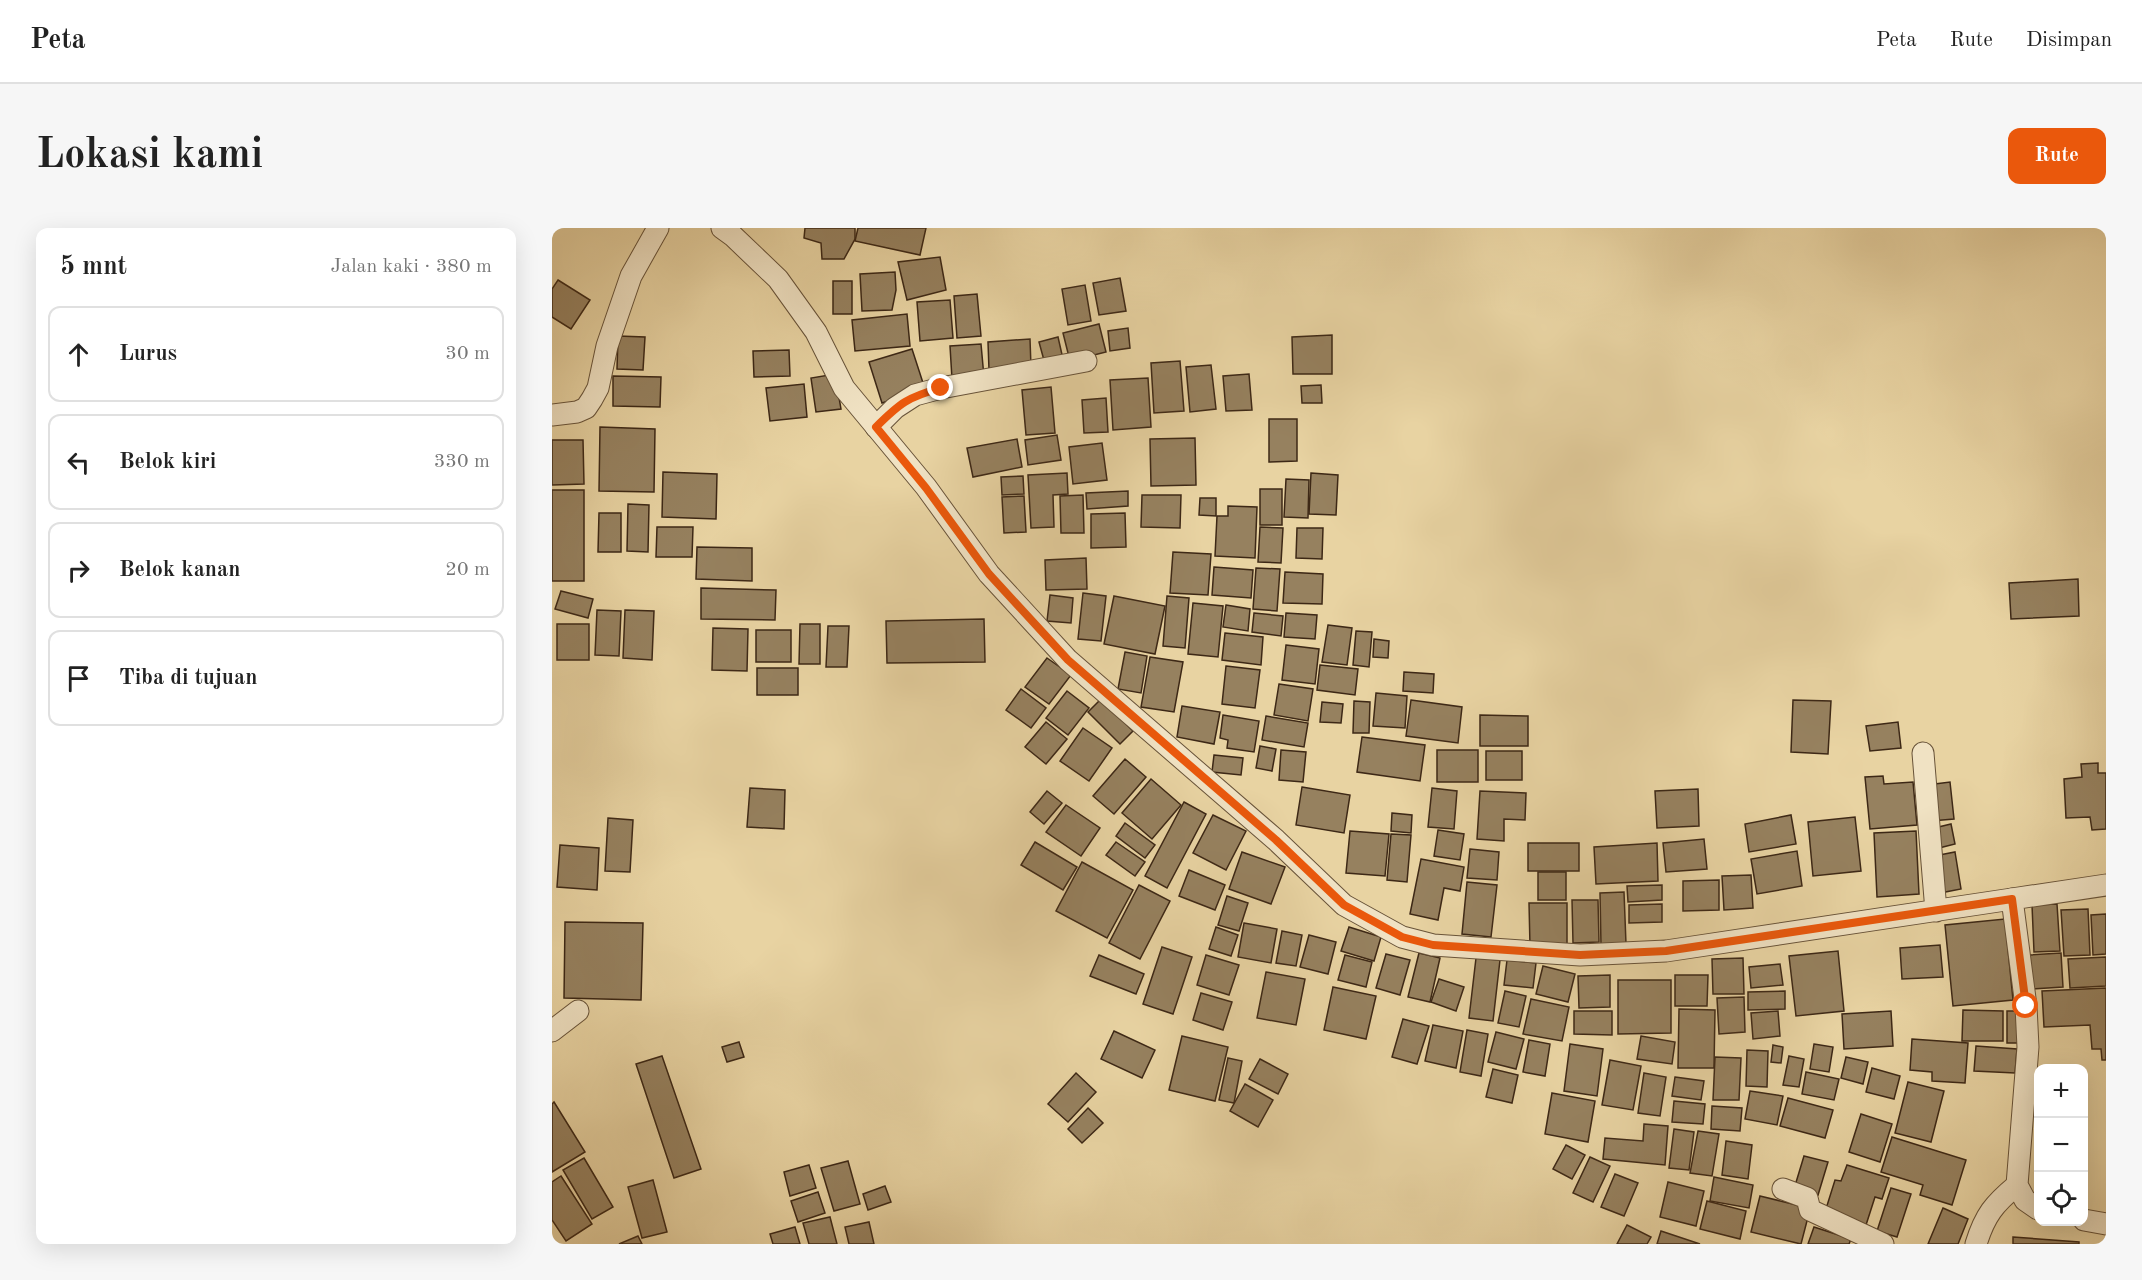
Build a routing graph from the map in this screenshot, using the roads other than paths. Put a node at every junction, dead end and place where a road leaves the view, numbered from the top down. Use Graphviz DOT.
graph roads {
  1 [pos="658,228"];
  2 [pos="722,228"];
  3 [pos="1086,361"];
  4 [pos="552,415"];
  5 [pos="876,427"];
  6 [pos="1923,753"];
  7 [pos="2106,885"];
  8 [pos="2012,899"];
  9 [pos="1936,911"];
  10 [pos="578,1011"];
  11 [pos="552,1031"];
  12 [pos="2017,1185"];
  13 [pos="1783,1189"];
  14 [pos="2034,1206"];
  15 [pos="2088,1221"];
  16 [pos="2106,1224"];
  17 [pos="1883,1244"];
  18 [pos="1976,1244"];
  1 -- 4 [label="street"];
  2 -- 5 [label="street"];
  3 -- 5 [label="street"];
  5 -- 9 [label="street"];
  6 -- 9 [label="street"];
  7 -- 8 [label="street"];
  8 -- 9 [label="street"];
  8 -- 12 [label="street"];
  10 -- 11 [label="street"];
  12 -- 14 [label="street"];
  12 -- 18 [label="street"];
  13 -- 17 [label="street"];
  15 -- 16 [label="street"];
}
